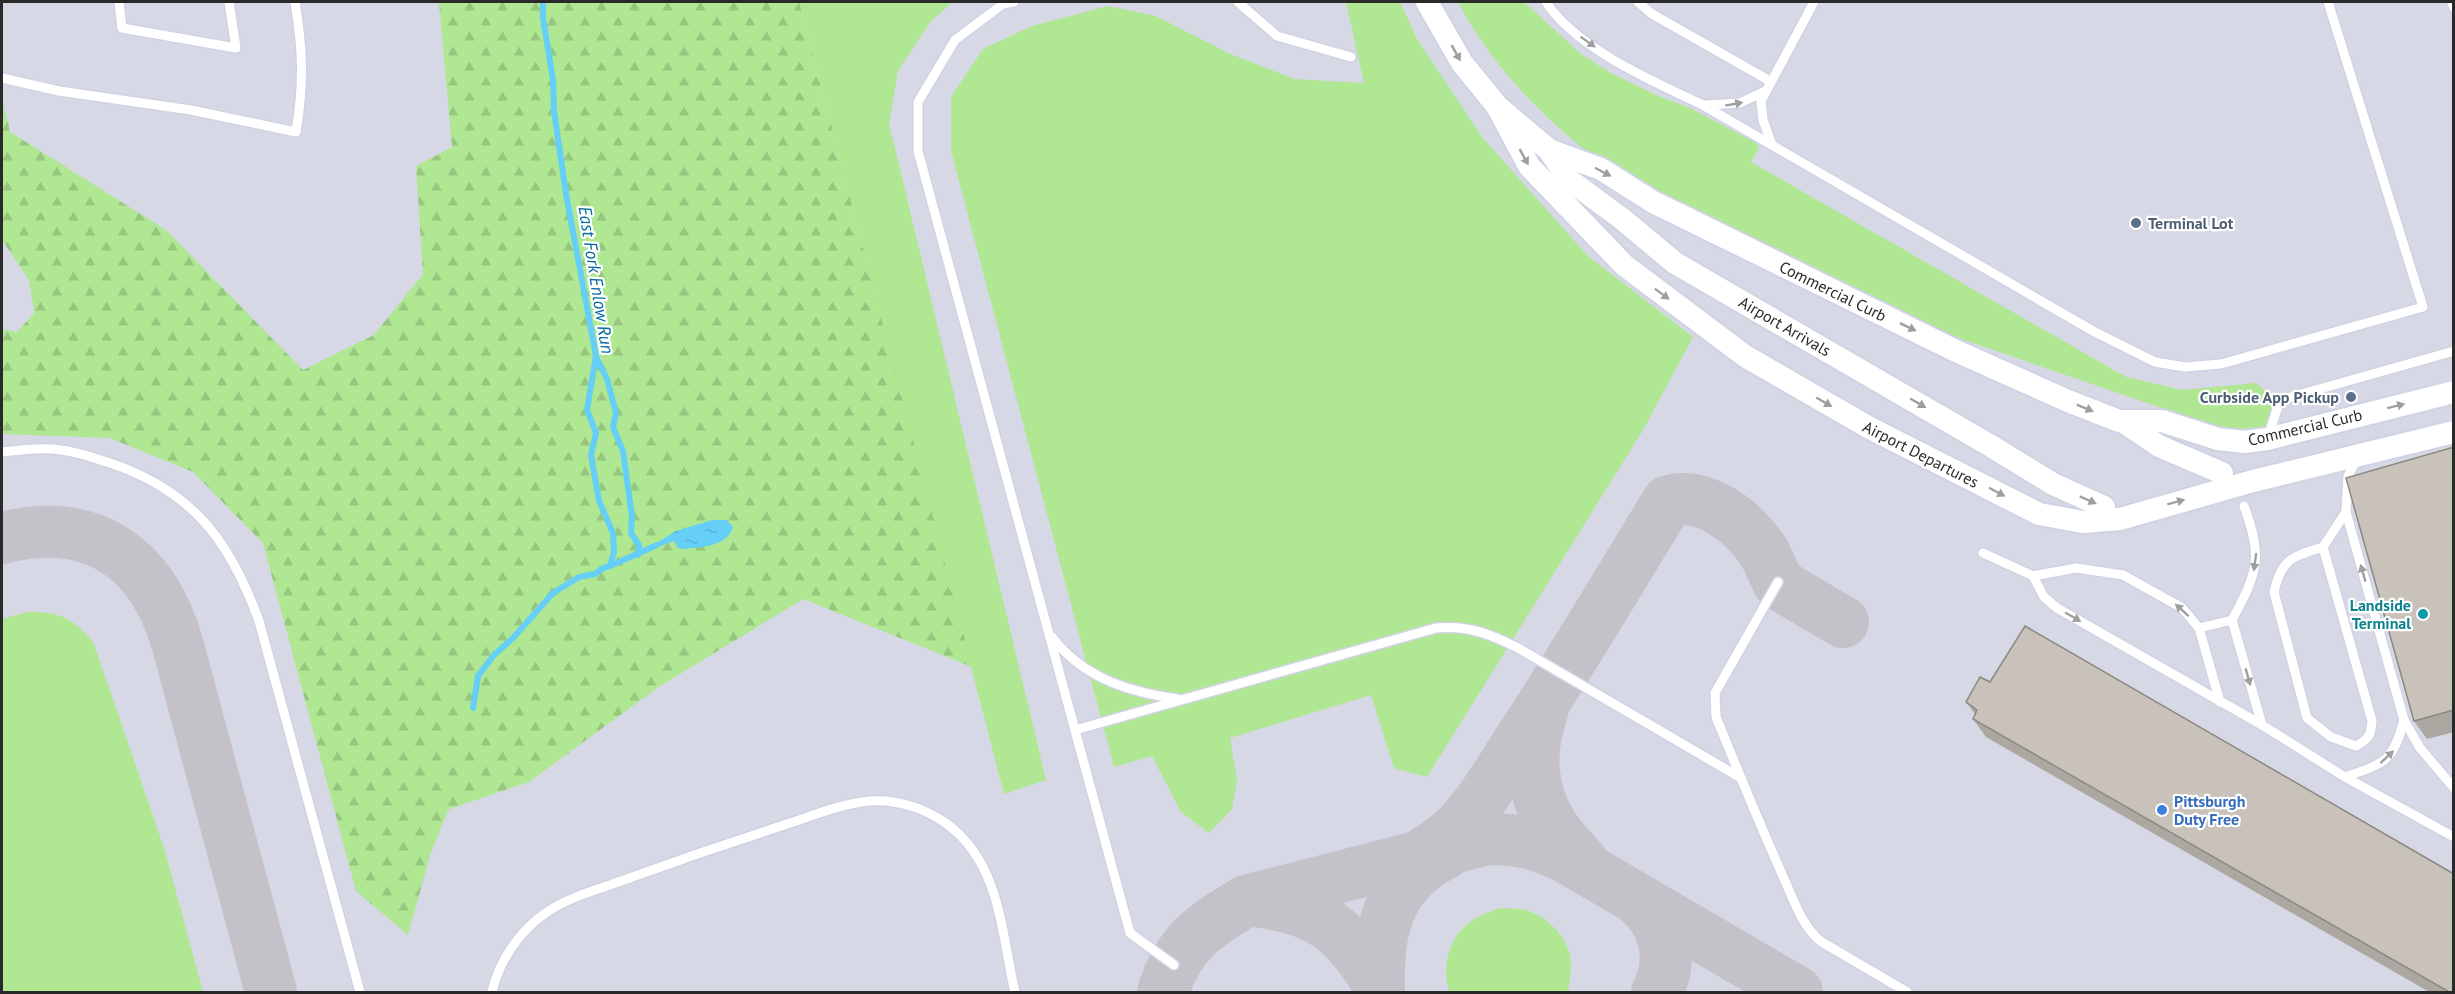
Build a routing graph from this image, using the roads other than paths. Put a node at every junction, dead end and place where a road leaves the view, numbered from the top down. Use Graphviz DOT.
graph roads {
  1 [pos="119,2"];
  2 [pos="229,2"];
  3 [pos="295,2"];
  4 [pos="1014,2"];
  5 [pos="1238,2"];
  6 [pos="1428,2"];
  7 [pos="1546,2"];
  8 [pos="1638,2"];
  9 [pos="1814,2"];
  10 [pos="2328,2"];
  11 [pos="2452,2"];
  12 [pos="2454,8"];
  13 [pos="1351,57"];
  14 [pos="2,78"];
  15 [pos="1770,81"];
  16 [pos="1765,91"];
  17 [pos="1701,104"];
  18 [pos="1497,106"];
  19 [pos="1772,145"];
  20 [pos="1549,150"];
  21 [pos="2454,351"];
  22 [pos="2454,392"];
  23 [pos="2122,421"];
  24 [pos="2454,432"];
  25 [pos="2267,439"];
  26 [pos="2,452"];
  27 [pos="2355,461"];
  28 [pos="2222,473"];
  29 [pos="2244,506"];
  30 [pos="2103,507"];
  31 [pos="2346,512"];
  32 [pos="2323,546"];
  33 [pos="1983,553"];
  34 [pos="2033,576"];
  35 [pos="1778,582"];
  36 [pos="2232,620"];
  37 [pos="2199,628"];
  38 [pos="1049,634"];
  39 [pos="1184,699"];
  40 [pos="2220,702"];
  41 [pos="2404,720"];
  42 [pos="2262,725"];
  43 [pos="1075,730"];
  44 [pos="2345,777"];
  45 [pos="1741,778"];
  46 [pos="2454,788"];
  47 [pos="2454,837"];
  48 [pos="1174,965"];
  49 [pos="360,993"];
  50 [pos="492,993"];
  51 [pos="1015,993"];
  52 [pos="1907,993"];
  1 -- 2 [label="lane"];
  3 -- 14 [label="lane"];
  4 -- 38 [label="lane"];
  5 -- 13 [label="lane"];
  6 -- 18 [label="street, one-way"];
  7 -- 17 [label="lane, one-way"];
  8 -- 15 [label="lane"];
  9 -- 15 [label="lane"];
  10 -- 19 [label="lane"];
  11 -- 12 [label="lane"];
  15 -- 16 [label="lane"];
  17 -- 16 [label="lane, one-way"];
  16 -- 19 [label="lane"];
  17 -- 19 [label="lane"];
  18 -- 20 [label="street, Airport Arrivals"];
  18 -- 24 [label="street, Airport Departures, one-way"];
  20 -- 23 [label="street, Commercial Curb, one-way"];
  20 -- 30 [label="street, Airport Arrivals, one-way"];
  21 -- 25 [label="lane"];
  25 -- 22 [label="street, Commercial Curb, one-way"];
  23 -- 25 [label="street, Commercial Curb"];
  23 -- 28 [label="street, Commercial Curb"];
  26 -- 49 [label="lane"];
  27 -- 31 [label="lane"];
  29 -- 36 [label="lane, one-way"];
  31 -- 32 [label="lane"];
  41 -- 31 [label="lane, one-way"];
  32 -- 32 [label="lane"];
  33 -- 34 [label="lane"];
  37 -- 34 [label="lane, one-way"];
  34 -- 40 [label="lane, one-way"];
  35 -- 45 [label="lane"];
  36 -- 37 [label="lane"];
  36 -- 42 [label="lane, one-way"];
  37 -- 40 [label="lane"];
  38 -- 39 [label="lane"];
  38 -- 43 [label="lane"];
  39 -- 43 [label="lane"];
  39 -- 45 [label="lane"];
  40 -- 42 [label="lane"];
  44 -- 41 [label="lane, one-way"];
  41 -- 46 [label="lane"];
  42 -- 44 [label="lane"];
  43 -- 48 [label="lane"];
  44 -- 47 [label="lane"];
  45 -- 52 [label="lane"];
  50 -- 51 [label="lane"];
}
